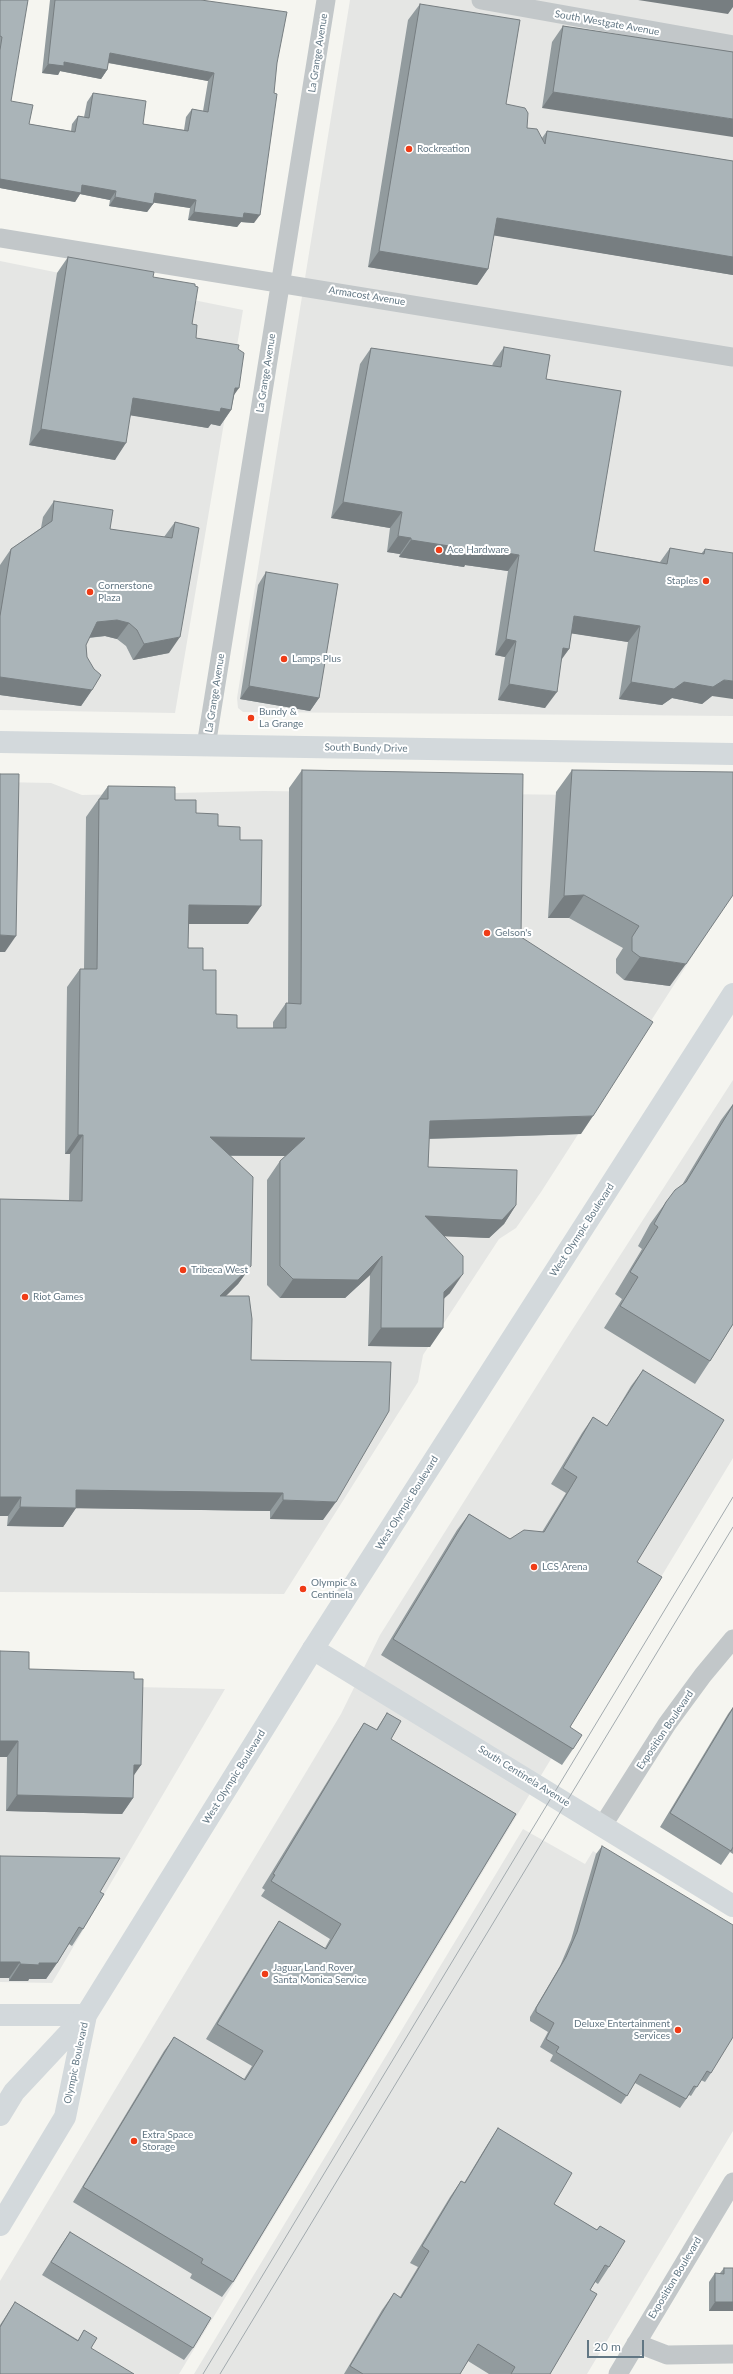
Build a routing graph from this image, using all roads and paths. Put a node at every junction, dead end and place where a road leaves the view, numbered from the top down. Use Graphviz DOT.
graph roads {
  1 [pos="326,0"];
  2 [pos="481,0"];
  3 [pos="733,45"];
  4 [pos="0,238"];
  5 [pos="281,282"];
  6 [pos="733,357"];
  7 [pos="0,742"];
  8 [pos="206,746"];
  9 [pos="733,754"];
  10 [pos="733,994"];
  11 [pos="733,1639"];
  12 [pos="313,1649"];
  13 [pos="603,1825"];
  14 [pos="733,1906"];
  15 [pos="0,2015"];
  16 [pos="86,2015"];
  17 [pos="0,2115"];
  18 [pos="733,2182"];
  19 [pos="0,2225"];
  20 [pos="636,2343"];
  21 [pos="733,2354"];
  22 [pos="618,2374"];
  1 -- 5 [label="street, La Grange Avenue"];
  2 -- 3 [label="street, South Westgate Avenue"];
  4 -- 5 [label="street, Armacost Avenue"];
  5 -- 6 [label="street, Armacost Avenue"];
  5 -- 8 [label="street, La Grange Avenue"];
  7 -- 8 [label="main road, South Bundy Drive"];
  8 -- 9 [label="main road, South Bundy Drive"];
  10 -- 12 [label="main road, West Olympic Boulevard"];
  11 -- 13 [label="street, Exposition Boulevard"];
  12 -- 13 [label="main road, South Centinela Avenue"];
  12 -- 16 [label="main road, West Olympic Boulevard"];
  13 -- 14 [label="main road, South Centinela Avenue"];
  15 -- 16 [label="main road"];
  16 -- 17 [label="main road, Olympic Boulevard"];
  16 -- 19 [label="main road, Olympic Boulevard"];
  18 -- 20 [label="street, Exposition Boulevard"];
  20 -- 21 [label="street"];
  20 -- 22 [label="street, Exposition Boulevard"];
}
